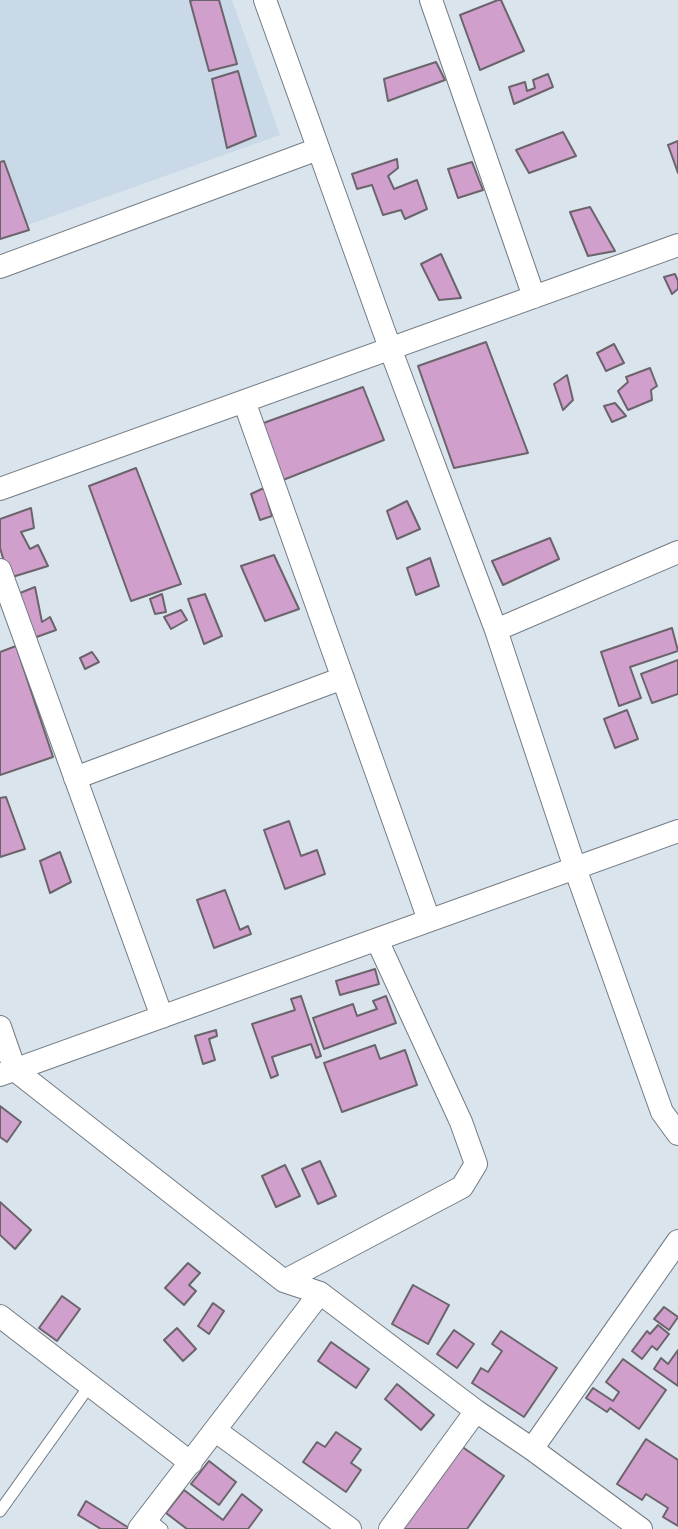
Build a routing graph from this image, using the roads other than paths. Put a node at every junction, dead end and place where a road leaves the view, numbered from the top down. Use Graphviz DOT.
graph roads {
  1 [pos="265,0"];
  2 [pos="431,0"];
  3 [pos="318,149"];
  4 [pos="678,245"];
  5 [pos="0,267"];
  6 [pos="534,297"];
  7 [pos="390,348"];
  8 [pos="244,401"];
  9 [pos="0,489"];
  10 [pos="678,552"];
  11 [pos="0,570"];
  12 [pos="496,630"];
  13 [pos="343,678"];
  14 [pos="75,778"];
  15 [pos="678,831"];
  16 [pos="575,868"];
  17 [pos="429,920"];
  18 [pos="377,940"];
  19 [pos="162,1017"];
  20 [pos="0,1027"];
  21 [pos="8,1073"];
  22 [pos="678,1134"];
  23 [pos="678,1241"];
  24 [pos="284,1281"];
  25 [pos="320,1293"];
  26 [pos="0,1316"];
  27 [pos="90,1385"];
  28 [pos="476,1411"];
  29 [pos="216,1431"];
  30 [pos="532,1449"];
  31 [pos="191,1463"];
  32 [pos="0,1511"];
  33 [pos="150,1525"];
  34 [pos="350,1529"];
  35 [pos="390,1529"];
  36 [pos="641,1529"];
  1 -- 3 [label="street"];
  2 -- 6 [label="street"];
  3 -- 5 [label="street"];
  3 -- 7 [label="street"];
  4 -- 6 [label="street"];
  6 -- 7 [label="street"];
  7 -- 8 [label="street"];
  7 -- 12 [label="street"];
  8 -- 9 [label="street"];
  8 -- 13 [label="street"];
  10 -- 12 [label="street"];
  11 -- 14 [label="street"];
  12 -- 16 [label="street"];
  13 -- 14 [label="street"];
  13 -- 17 [label="street"];
  14 -- 19 [label="street"];
  15 -- 16 [label="street"];
  16 -- 17 [label="street"];
  16 -- 22 [label="street"];
  17 -- 18 [label="street"];
  18 -- 19 [label="street"];
  18 -- 24 [label="street"];
  19 -- 21 [label="street"];
  20 -- 21 [label="street"];
  21 -- 24 [label="street"];
  23 -- 30 [label="street"];
  24 -- 25 [label="street"];
  25 -- 28 [label="street"];
  25 -- 29 [label="street"];
  26 -- 27 [label="street"];
  27 -- 31 [label="street"];
  27 -- 32 [label="lane"];
  28 -- 30 [label="street"];
  28 -- 35 [label="street"];
  29 -- 31 [label="street"];
  29 -- 34 [label="street"];
  30 -- 36 [label="street"];
  31 -- 33 [label="street"];
}
